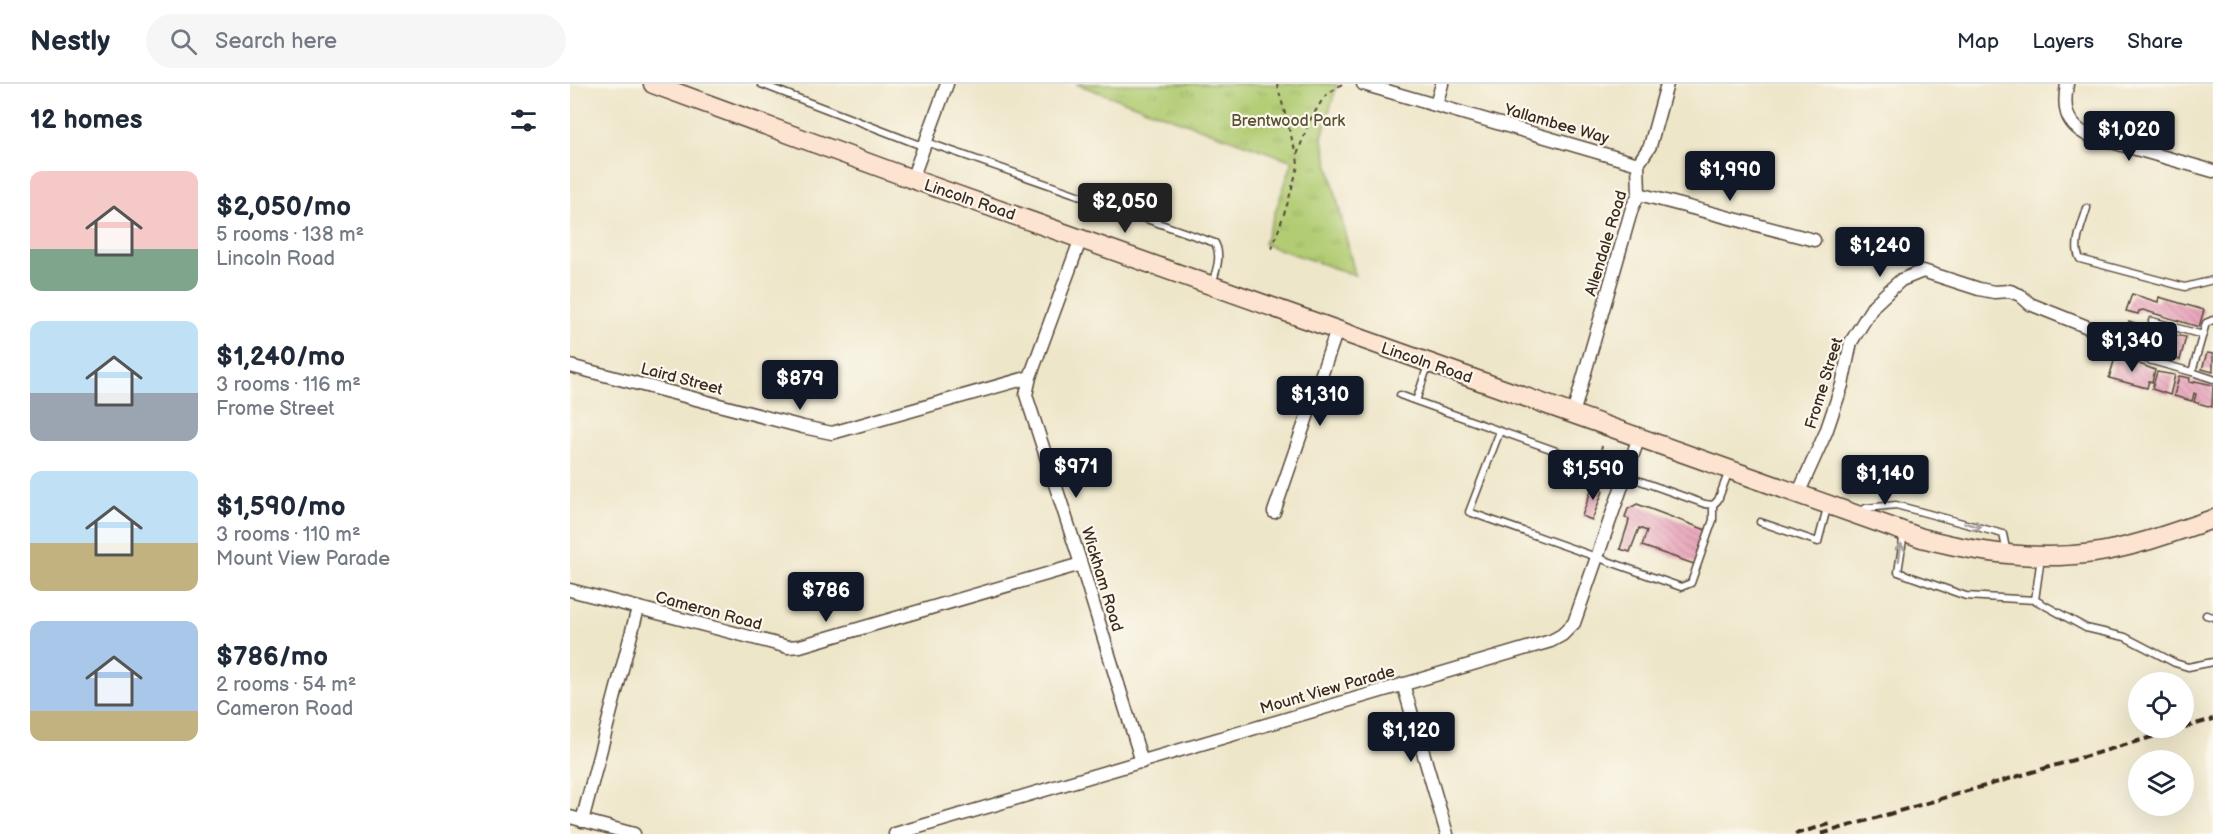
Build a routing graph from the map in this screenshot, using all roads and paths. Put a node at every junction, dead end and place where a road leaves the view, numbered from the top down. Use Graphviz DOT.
graph roads {
  1 [pos="761,84"];
  2 [pos="947,84"];
  3 [pos="1277,84"];
  4 [pos="1342,84"];
  5 [pos="1363,84"];
  6 [pos="1442,84"];
  7 [pos="1667,84"];
  8 [pos="2067,84"];
  9 [pos="661,85"];
  10 [pos="1436,105"];
  11 [pos="924,145"];
  12 [pos="1297,155"];
  13 [pos="1638,164"];
  14 [pos="2213,171"];
  15 [pos="912,179"];
  16 [pos="1639,194"];
  17 [pos="2087,208"];
  18 [pos="1081,238"];
  19 [pos="1814,240"];
  20 [pos="1272,249"];
  21 [pos="2213,280"];
  22 [pos="1212,284"];
  23 [pos="2213,320"];
  24 [pos="2152,321"];
  25 [pos="2091,328"];
  26 [pos="1337,330"];
  27 [pos="2203,335"];
  28 [pos="2127,354"];
  29 [pos="1429,362"];
  30 [pos="570,366"];
  31 [pos="2192,372"];
  32 [pos="1030,377"];
  33 [pos="2213,379"];
  34 [pos="1400,395"];
  35 [pos="1416,401"];
  36 [pos="1573,414"];
  37 [pos="1500,430"];
  38 [pos="1639,437"];
  39 [pos="1730,470"];
  40 [pos="1625,476"];
  41 [pos="1798,494"];
  42 [pos="1713,505"];
  43 [pos="1828,505"];
  44 [pos="1274,512"];
  45 [pos="1856,515"];
  46 [pos="2213,519"];
  47 [pos="1760,522"];
  48 [pos="1904,532"];
  49 [pos="2008,555"];
  50 [pos="2041,556"];
  51 [pos="1597,557"];
  52 [pos="1082,564"];
  53 [pos="570,590"];
  54 [pos="2035,600"];
  55 [pos="638,608"];
  56 [pos="2213,662"];
  57 [pos="1403,684"];
  58 [pos="1142,762"];
  59 [pos="576,819"];
  60 [pos="634,834"];
  61 [pos="895,834"];
  62 [pos="1447,834"];
  1 -- 11 [label="lane"];
  2 -- 11 [label="street"];
  3 -- 12 [label="path"];
  4 -- 12 [label="path"];
  5 -- 10 [label="street, Yallambee Way"];
  6 -- 10 [label="street"];
  7 -- 13 [label="street"];
  8 -- 14 [label="street"];
  9 -- 15 [label="main road, Lincoln Road"];
  10 -- 13 [label="street, Yallambee Way"];
  11 -- 15 [label="street"];
  11 -- 22 [label="lane"];
  12 -- 20 [label="path"];
  13 -- 16 [label="street, Allendale Road"];
  15 -- 18 [label="main road, Lincoln Road"];
  16 -- 19 [label="street"];
  16 -- 36 [label="street, Allendale Road"];
  17 -- 21 [label="lane"];
  18 -- 22 [label="main road, Lincoln Road"];
  18 -- 32 [label="street, Wickham Road"];
  22 -- 26 [label="main road, Lincoln Road"];
  23 -- 27 [label="lane"];
  24 -- 27 [label="lane"];
  25 -- 41 [label="street, Frome Street"];
  26 -- 29 [label="main road, Lincoln Road"];
  26 -- 44 [label="street"];
  27 -- 31 [label="lane"];
  28 -- 31 [label="lane"];
  29 -- 35 [label="lane"];
  29 -- 36 [label="main road, Lincoln Road"];
  30 -- 32 [label="street, Laird Street"];
  31 -- 33 [label="lane"];
  32 -- 52 [label="street, Wickham Road"];
  34 -- 35 [label="lane"];
  35 -- 37 [label="lane"];
  36 -- 38 [label="main road, Lincoln Road"];
  37 -- 40 [label="lane"];
  37 -- 51 [label="lane"];
  38 -- 39 [label="main road, Lincoln Road"];
  38 -- 40 [label="street, Mount View Parade"];
  39 -- 41 [label="main road, Lincoln Road"];
  39 -- 42 [label="lane"];
  40 -- 42 [label="lane"];
  40 -- 51 [label="street, Mount View Parade"];
  41 -- 43 [label="main road, Lincoln Road"];
  42 -- 51 [label="lane"];
  43 -- 45 [label="main road, Lincoln Road"];
  43 -- 47 [label="lane"];
  45 -- 48 [label="main road, Lincoln Road"];
  45 -- 49 [label="lane, one-way"];
  46 -- 50 [label="main road, Lincoln Road"];
  48 -- 49 [label="main road, Lincoln Road"];
  54 -- 48 [label="lane, one-way"];
  49 -- 50 [label="main road, Lincoln Road"];
  50 -- 54 [label="lane"];
  51 -- 57 [label="street, Mount View Parade"];
  52 -- 55 [label="street, Cameron Road"];
  52 -- 58 [label="street, Wickham Road"];
  53 -- 55 [label="street, Cameron Road"];
  54 -- 56 [label="lane"];
  55 -- 59 [label="street"];
  57 -- 58 [label="street, Mount View Parade"];
  57 -- 62 [label="street"];
  58 -- 61 [label="street, Mount View Parade"];
  59 -- 60 [label="street"];
}
